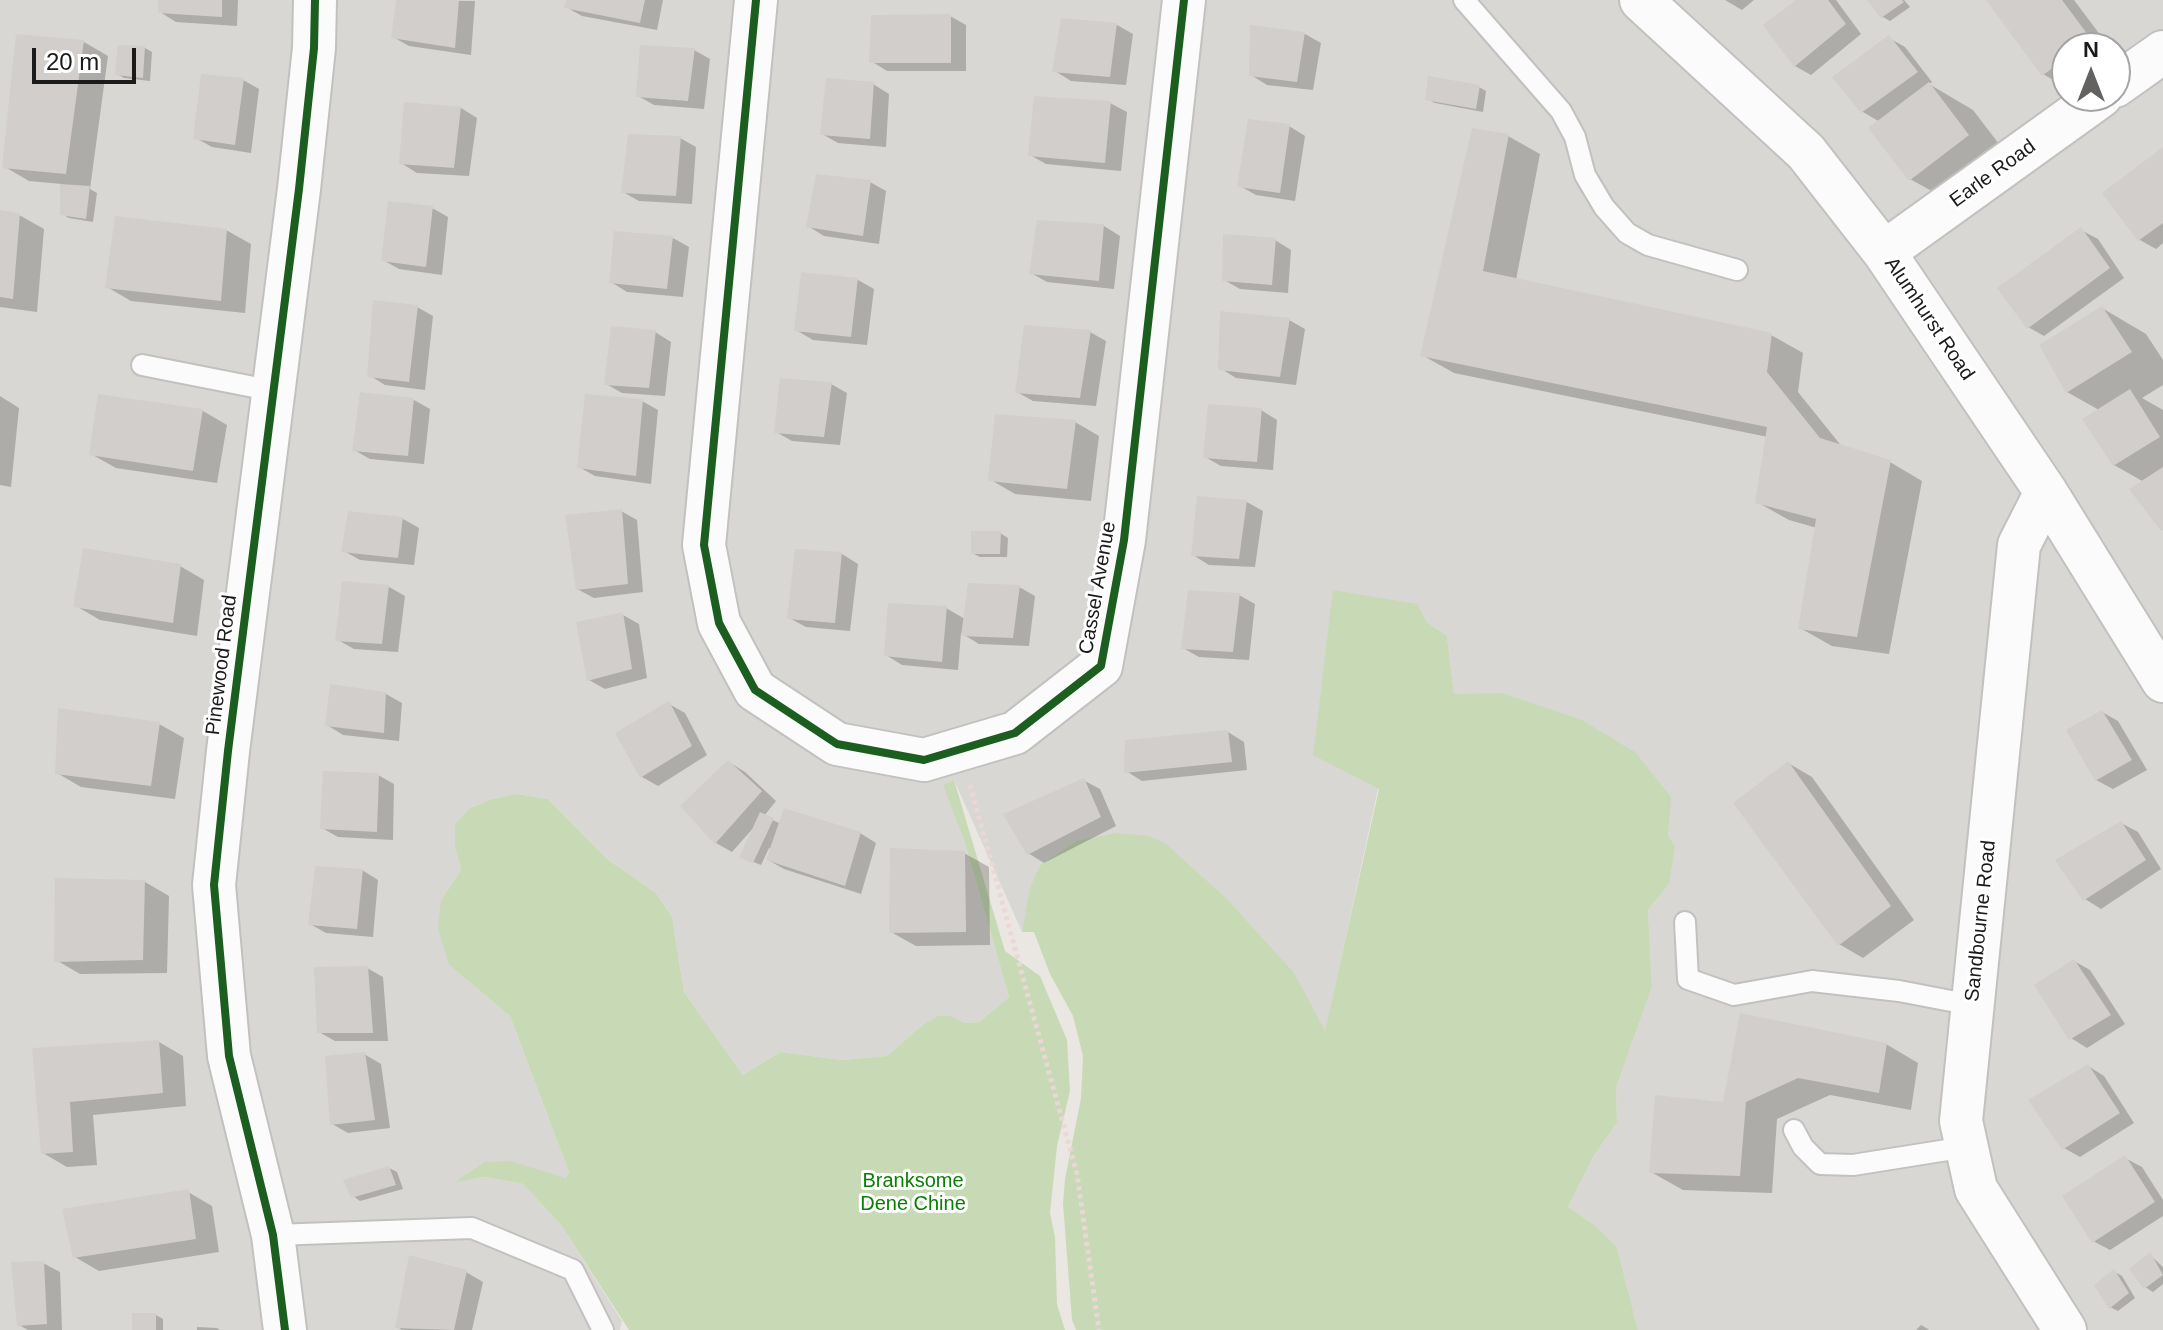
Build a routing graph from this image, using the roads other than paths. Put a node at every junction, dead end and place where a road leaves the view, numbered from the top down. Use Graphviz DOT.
graph roads {
  1 [pos="315,0"];
  2 [pos="756,0"];
  3 [pos="1184,0"];
  4 [pos="1464,0"];
  5 [pos="1641,0"];
  6 [pos="2163,52"];
  7 [pos="2131,75"];
  8 [pos="2079,112"];
  9 [pos="1884,252"];
  10 [pos="1737,270"];
  11 [pos="142,365"];
  12 [pos="274,391"];
  13 [pos="2046,492"];
  14 [pos="2163,681"];
  15 [pos="1685,922"];
  16 [pos="1972,1005"];
  17 [pos="1794,1130"];
  18 [pos="1966,1147"];
  19 [pos="273,1235"];
  20 [pos="285,1330"];
  21 [pos="603,1330"];
  22 [pos="2065,1330"];
  1 -- 12 [label="street, Pinewood Road"];
  2 -- 3 [label="street, Cassel Avenue"];
  4 -- 10 [label="lane"];
  5 -- 9 [label="street, Alumhurst Road"];
  6 -- 7 [label="street"];
  8 -- 9 [label="street, Earle Road"];
  9 -- 13 [label="street, Alumhurst Road"];
  11 -- 12 [label="lane"];
  12 -- 19 [label="street, Pinewood Road"];
  13 -- 14 [label="street, Alumhurst Road"];
  13 -- 16 [label="street, Sandbourne Road"];
  15 -- 16 [label="lane"];
  16 -- 18 [label="street, Sandbourne Road"];
  17 -- 18 [label="lane"];
  18 -- 22 [label="street, Sandbourne Road"];
  19 -- 20 [label="street, Pinewood Road"];
  19 -- 21 [label="lane"];
}
